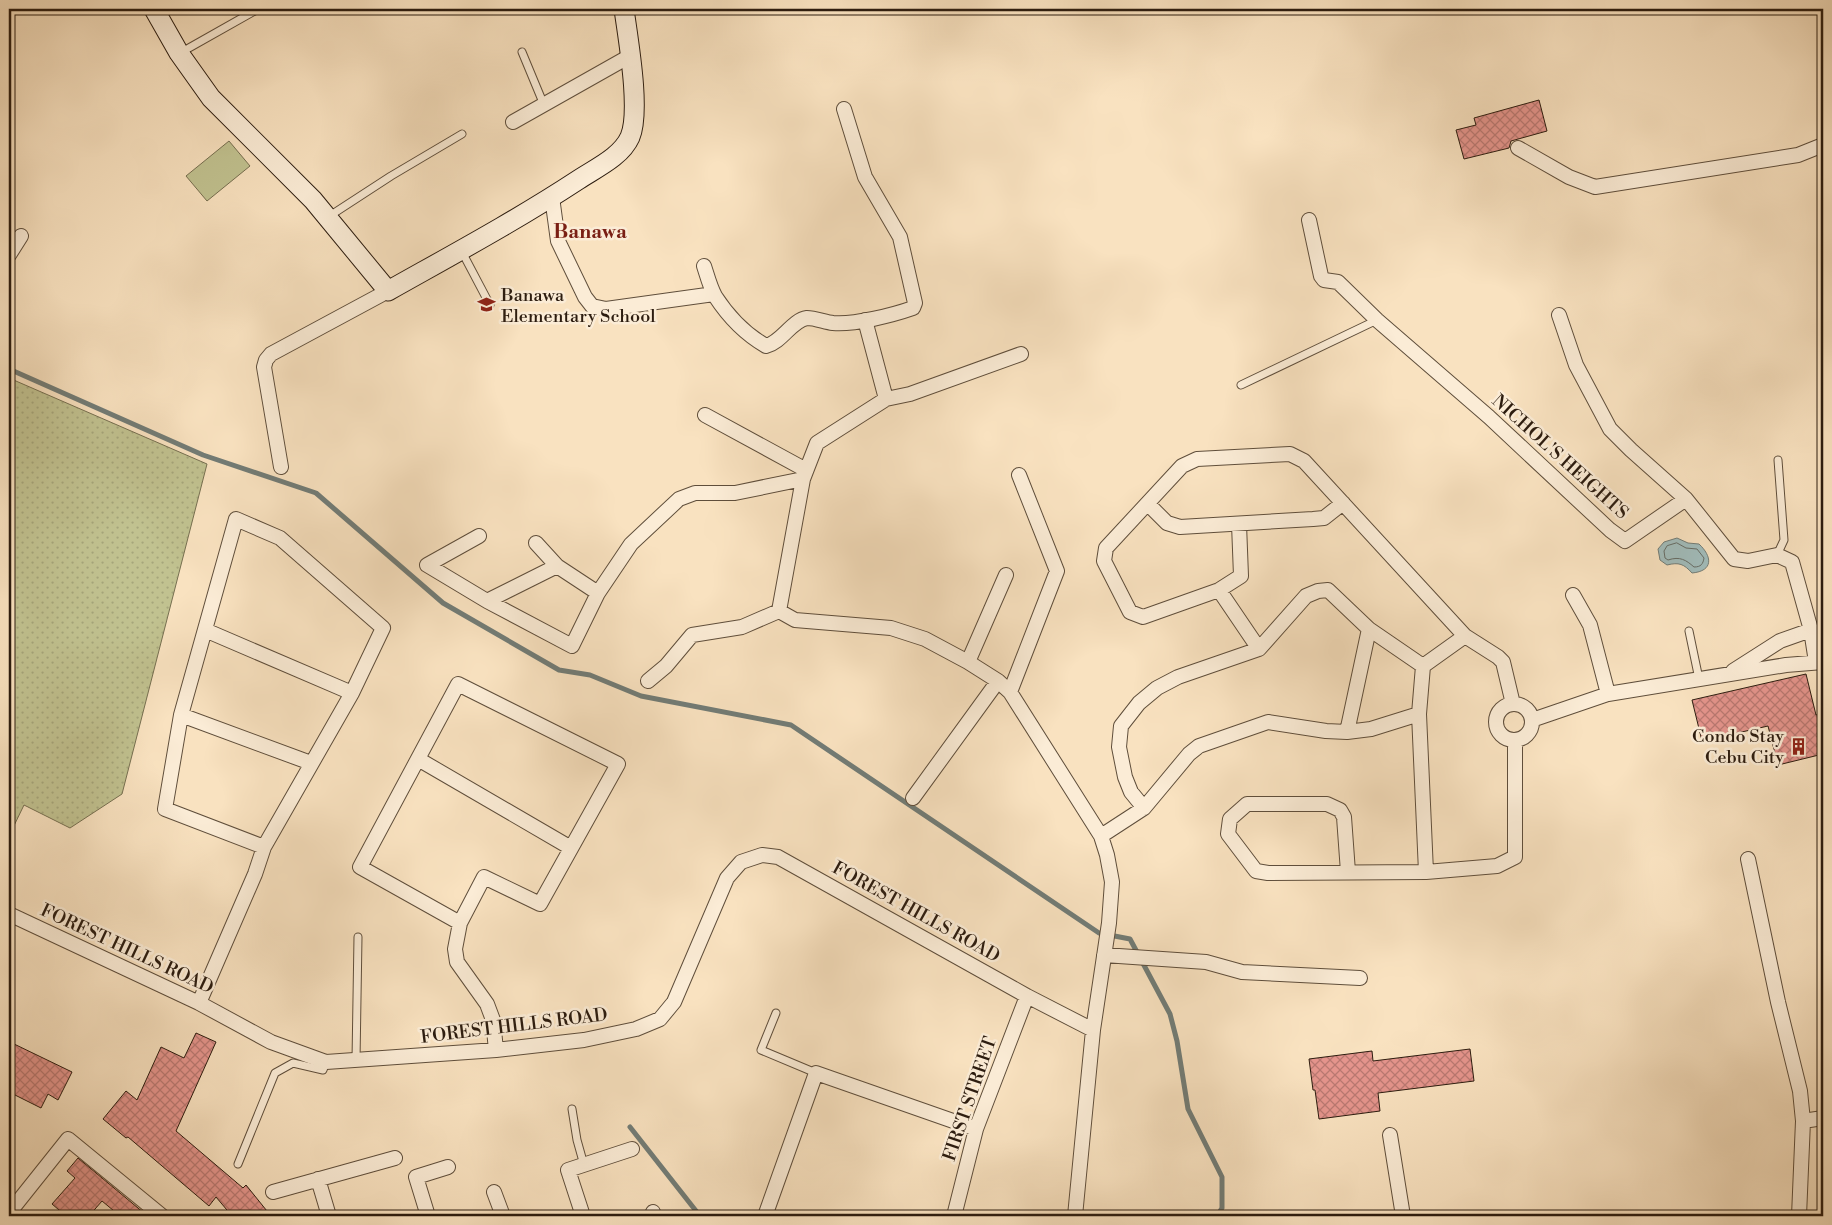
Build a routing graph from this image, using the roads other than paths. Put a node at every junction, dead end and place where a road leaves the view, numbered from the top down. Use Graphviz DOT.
graph roads {
  1 [pos="154,9"];
  2 [pos="258,9"];
  3 [pos="624,9"];
  4 [pos="522,52"];
  5 [pos="179,53"];
  6 [pos="630,56"];
  7 [pos="544,105"];
  8 [pos="844,109"];
  9 [pos="514,122"];
  10 [pos="462,134"];
  11 [pos="1823,145"];
  12 [pos="1518,148"];
  13 [pos="552,197"];
  14 [pos="327,217"];
  15 [pos="1309,220"];
  16 [pos="21,236"];
  17 [pos="461,250"];
  18 [pos="9,255"];
  19 [pos="704,266"];
  20 [pos="388,291"];
  21 [pos="714,294"];
  22 [pos="490,305"];
  23 [pos="1559,315"];
  24 [pos="865,320"];
  25 [pos="1377,320"];
  26 [pos="1021,354"];
  27 [pos="1241,386"];
  28 [pos="886,399"];
  29 [pos="705,414"];
  30 [pos="1778,460"];
  31 [pos="280,467"];
  32 [pos="804,475"];
  33 [pos="1019,475"];
  34 [pos="1686,499"];
  35 [pos="1343,503"];
  36 [pos="1148,504"];
  37 [pos="1239,524"];
  38 [pos="479,536"];
  39 [pos="536,543"];
  40 [pos="1777,555"];
  41 [pos="557,566"];
  42 [pos="1006,575"];
  43 [pos="1219,590"];
  44 [pos="598,594"];
  45 [pos="1573,595"];
  46 [pos="487,601"];
  47 [pos="779,611"];
  48 [pos="1369,629"];
  49 [pos="205,630"];
  50 [pos="1811,630"];
  51 [pos="1688,631"];
  52 [pos="1465,636"];
  53 [pos="1259,649"];
  54 [pos="968,662"];
  55 [pos="1820,662"];
  56 [pos="1423,666"];
  57 [pos="1728,674"];
  58 [pos="1699,679"];
  59 [pos="648,681"];
  60 [pos="998,681"];
  61 [pos="1010,692"];
  62 [pos="352,693"];
  63 [pos="1608,694"];
  64 [pos="1512,704"];
  65 [pos="1419,714"];
  66 [pos="181,715"];
  67 [pos="1532,720"];
  68 [pos="1347,732"];
  69 [pos="1515,741"];
  70 [pos="418,759"];
  71 [pos="311,763"];
  72 [pos="913,798"];
  73 [pos="1144,808"];
  74 [pos="1101,836"];
  75 [pos="264,847"];
  76 [pos="570,848"];
  77 [pos="1748,859"];
  78 [pos="1348,872"];
  79 [pos="1426,872"];
  80 [pos="9,914"];
  81 [pos="460,923"];
  82 [pos="358,936"];
  83 [pos="1104,952"];
  84 [pos="1360,978"];
  85 [pos="1027,996"];
  86 [pos="198,1003"];
  87 [pos="776,1014"];
  88 [pos="1092,1030"];
  89 [pos="496,1050"];
  90 [pos="356,1060"];
  91 [pos="326,1062"];
  92 [pos="816,1073"];
  93 [pos="572,1108"];
  94 [pos="1823,1118"];
  95 [pos="1803,1121"];
  96 [pos="976,1129"];
  97 [pos="1390,1135"];
  98 [pos="632,1149"];
  99 [pos="395,1158"];
  100 [pos="238,1164"];
  101 [pos="584,1165"];
  102 [pos="448,1167"];
  103 [pos="318,1179"];
  104 [pos="273,1192"];
  105 [pos="494,1192"];
  106 [pos="9,1213"];
  107 [pos="162,1216"];
  108 [pos="329,1216"];
  109 [pos="428,1216"];
  110 [pos="503,1216"];
  111 [pos="583,1216"];
  112 [pos="765,1216"];
  113 [pos="954,1216"];
  114 [pos="1075,1216"];
  115 [pos="1403,1216"];
  116 [pos="1799,1216"];
  1 -- 5 [label="street"];
  2 -- 5 [label="lane"];
  3 -- 6 [label="street"];
  4 -- 7 [label="lane"];
  5 -- 14 [label="street"];
  6 -- 7 [label="street"];
  6 -- 13 [label="street"];
  7 -- 9 [label="street"];
  8 -- 24 [label="street"];
  10 -- 14 [label="lane"];
  11 -- 12 [label="street"];
  13 -- 17 [label="street"];
  13 -- 21 [label="street"];
  14 -- 20 [label="street"];
  15 -- 25 [label="street, NICHOL'S HEIGHTS"];
  16 -- 18 [label="street"];
  17 -- 20 [label="street"];
  17 -- 22 [label="lane"];
  19 -- 21 [label="street"];
  20 -- 31 [label="street"];
  21 -- 24 [label="street"];
  23 -- 34 [label="street"];
  24 -- 28 [label="street"];
  25 -- 27 [label="lane"];
  25 -- 34 [label="street, NICHOL'S HEIGHTS"];
  26 -- 28 [label="street"];
  28 -- 32 [label="street"];
  29 -- 32 [label="street"];
  30 -- 40 [label="lane"];
  32 -- 44 [label="street"];
  32 -- 47 [label="street"];
  33 -- 61 [label="street"];
  34 -- 40 [label="street"];
  35 -- 36 [label="street"];
  35 -- 37 [label="street"];
  35 -- 52 [label="street"];
  36 -- 37 [label="street"];
  36 -- 43 [label="street"];
  37 -- 43 [label="street"];
  38 -- 46 [label="street"];
  39 -- 41 [label="street"];
  40 -- 50 [label="street"];
  41 -- 44 [label="street"];
  41 -- 46 [label="street"];
  42 -- 54 [label="street"];
  43 -- 53 [label="street"];
  44 -- 46 [label="street"];
  45 -- 63 [label="street"];
  47 -- 54 [label="street"];
  47 -- 59 [label="street"];
  48 -- 53 [label="street"];
  48 -- 56 [label="street"];
  48 -- 68 [label="street"];
  49 -- 62 [label="street"];
  49 -- 62 [label="street"];
  49 -- 66 [label="street"];
  50 -- 55 [label="street"];
  50 -- 57 [label="street"];
  51 -- 58 [label="lane"];
  52 -- 56 [label="street"];
  52 -- 64 [label="street"];
  53 -- 73 [label="street"];
  54 -- 60 [label="street"];
  55 -- 57 [label="street"];
  56 -- 65 [label="street"];
  57 -- 58 [label="street"];
  58 -- 63 [label="street"];
  60 -- 61 [label="street"];
  60 -- 72 [label="street"];
  61 -- 74 [label="street"];
  62 -- 71 [label="street"];
  63 -- 67 [label="street"];
  64 -- 67 [label="street"];
  64 -- 69 [label="street"];
  65 -- 68 [label="street"];
  65 -- 79 [label="street"];
  66 -- 71 [label="street"];
  66 -- 75 [label="street"];
  67 -- 69 [label="street"];
  68 -- 73 [label="street"];
  69 -- 79 [label="street"];
  70 -- 76 [label="street"];
  70 -- 76 [label="street"];
  70 -- 81 [label="street"];
  71 -- 75 [label="street"];
  73 -- 74 [label="street"];
  74 -- 83 [label="street"];
  75 -- 86 [label="street"];
  76 -- 81 [label="street"];
  77 -- 95 [label="street"];
  78 -- 78 [label="street"];
  78 -- 79 [label="street"];
  80 -- 86 [label="street, FOREST HILLS ROAD"];
  81 -- 89 [label="street"];
  82 -- 90 [label="lane"];
  83 -- 84 [label="street"];
  83 -- 88 [label="street"];
  85 -- 88 [label="street, FOREST HILLS ROAD"];
  85 -- 89 [label="street, FOREST HILLS ROAD"];
  85 -- 96 [label="street, FIRST STREET"];
  86 -- 91 [label="street, FOREST HILLS ROAD"];
  87 -- 92 [label="lane"];
  88 -- 114 [label="street"];
  89 -- 90 [label="street, FOREST HILLS ROAD"];
  90 -- 91 [label="street, FOREST HILLS ROAD"];
  91 -- 100 [label="lane"];
  92 -- 96 [label="street"];
  92 -- 112 [label="street"];
  93 -- 101 [label="lane"];
  94 -- 95 [label="street"];
  95 -- 116 [label="street"];
  96 -- 113 [label="street, FIRST STREET"];
  97 -- 115 [label="street"];
  98 -- 101 [label="street"];
  99 -- 103 [label="street"];
  101 -- 111 [label="street"];
  102 -- 109 [label="street"];
  103 -- 104 [label="street"];
  103 -- 108 [label="street"];
  105 -- 110 [label="street"];
  106 -- 107 [label="street"];
}
